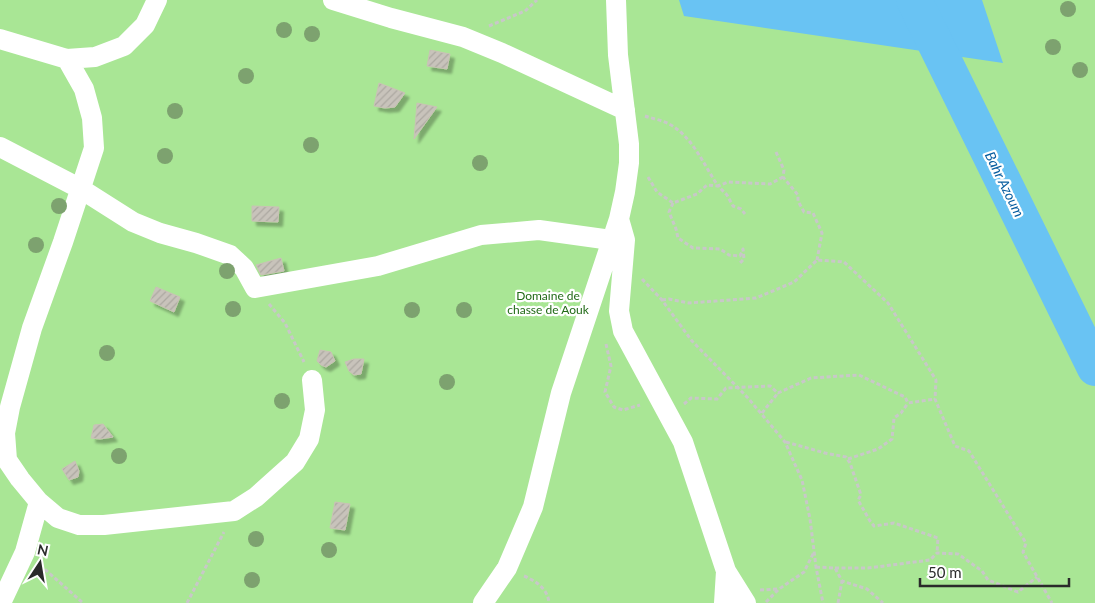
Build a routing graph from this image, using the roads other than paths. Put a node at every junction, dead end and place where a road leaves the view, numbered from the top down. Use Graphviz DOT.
graph roads {
  1 [pos="156,0"];
  2 [pos="333,0"];
  3 [pos="616,0"];
  4 [pos="0,39"];
  5 [pos="67,59"];
  6 [pos="625,110"];
  7 [pos="0,147"];
  8 [pos="81,189"];
  9 [pos="619,220"];
  10 [pos="611,240"];
  11 [pos="312,380"];
  12 [pos="39,502"];
  13 [pos="726,571"];
  14 [pos="1,603"];
  15 [pos="483,603"];
  16 [pos="724,603"];
  17 [pos="746,603"];
  1 -- 5 [label="street"];
  2 -- 6 [label="street"];
  3 -- 6 [label="street"];
  4 -- 5 [label="street"];
  5 -- 8 [label="street"];
  6 -- 9 [label="street"];
  7 -- 8 [label="street"];
  8 -- 10 [label="street"];
  8 -- 12 [label="street"];
  9 -- 10 [label="street"];
  9 -- 13 [label="street"];
  10 -- 15 [label="street"];
  11 -- 12 [label="street"];
  12 -- 14 [label="street"];
  13 -- 16 [label="street"];
  13 -- 17 [label="street"];
}
